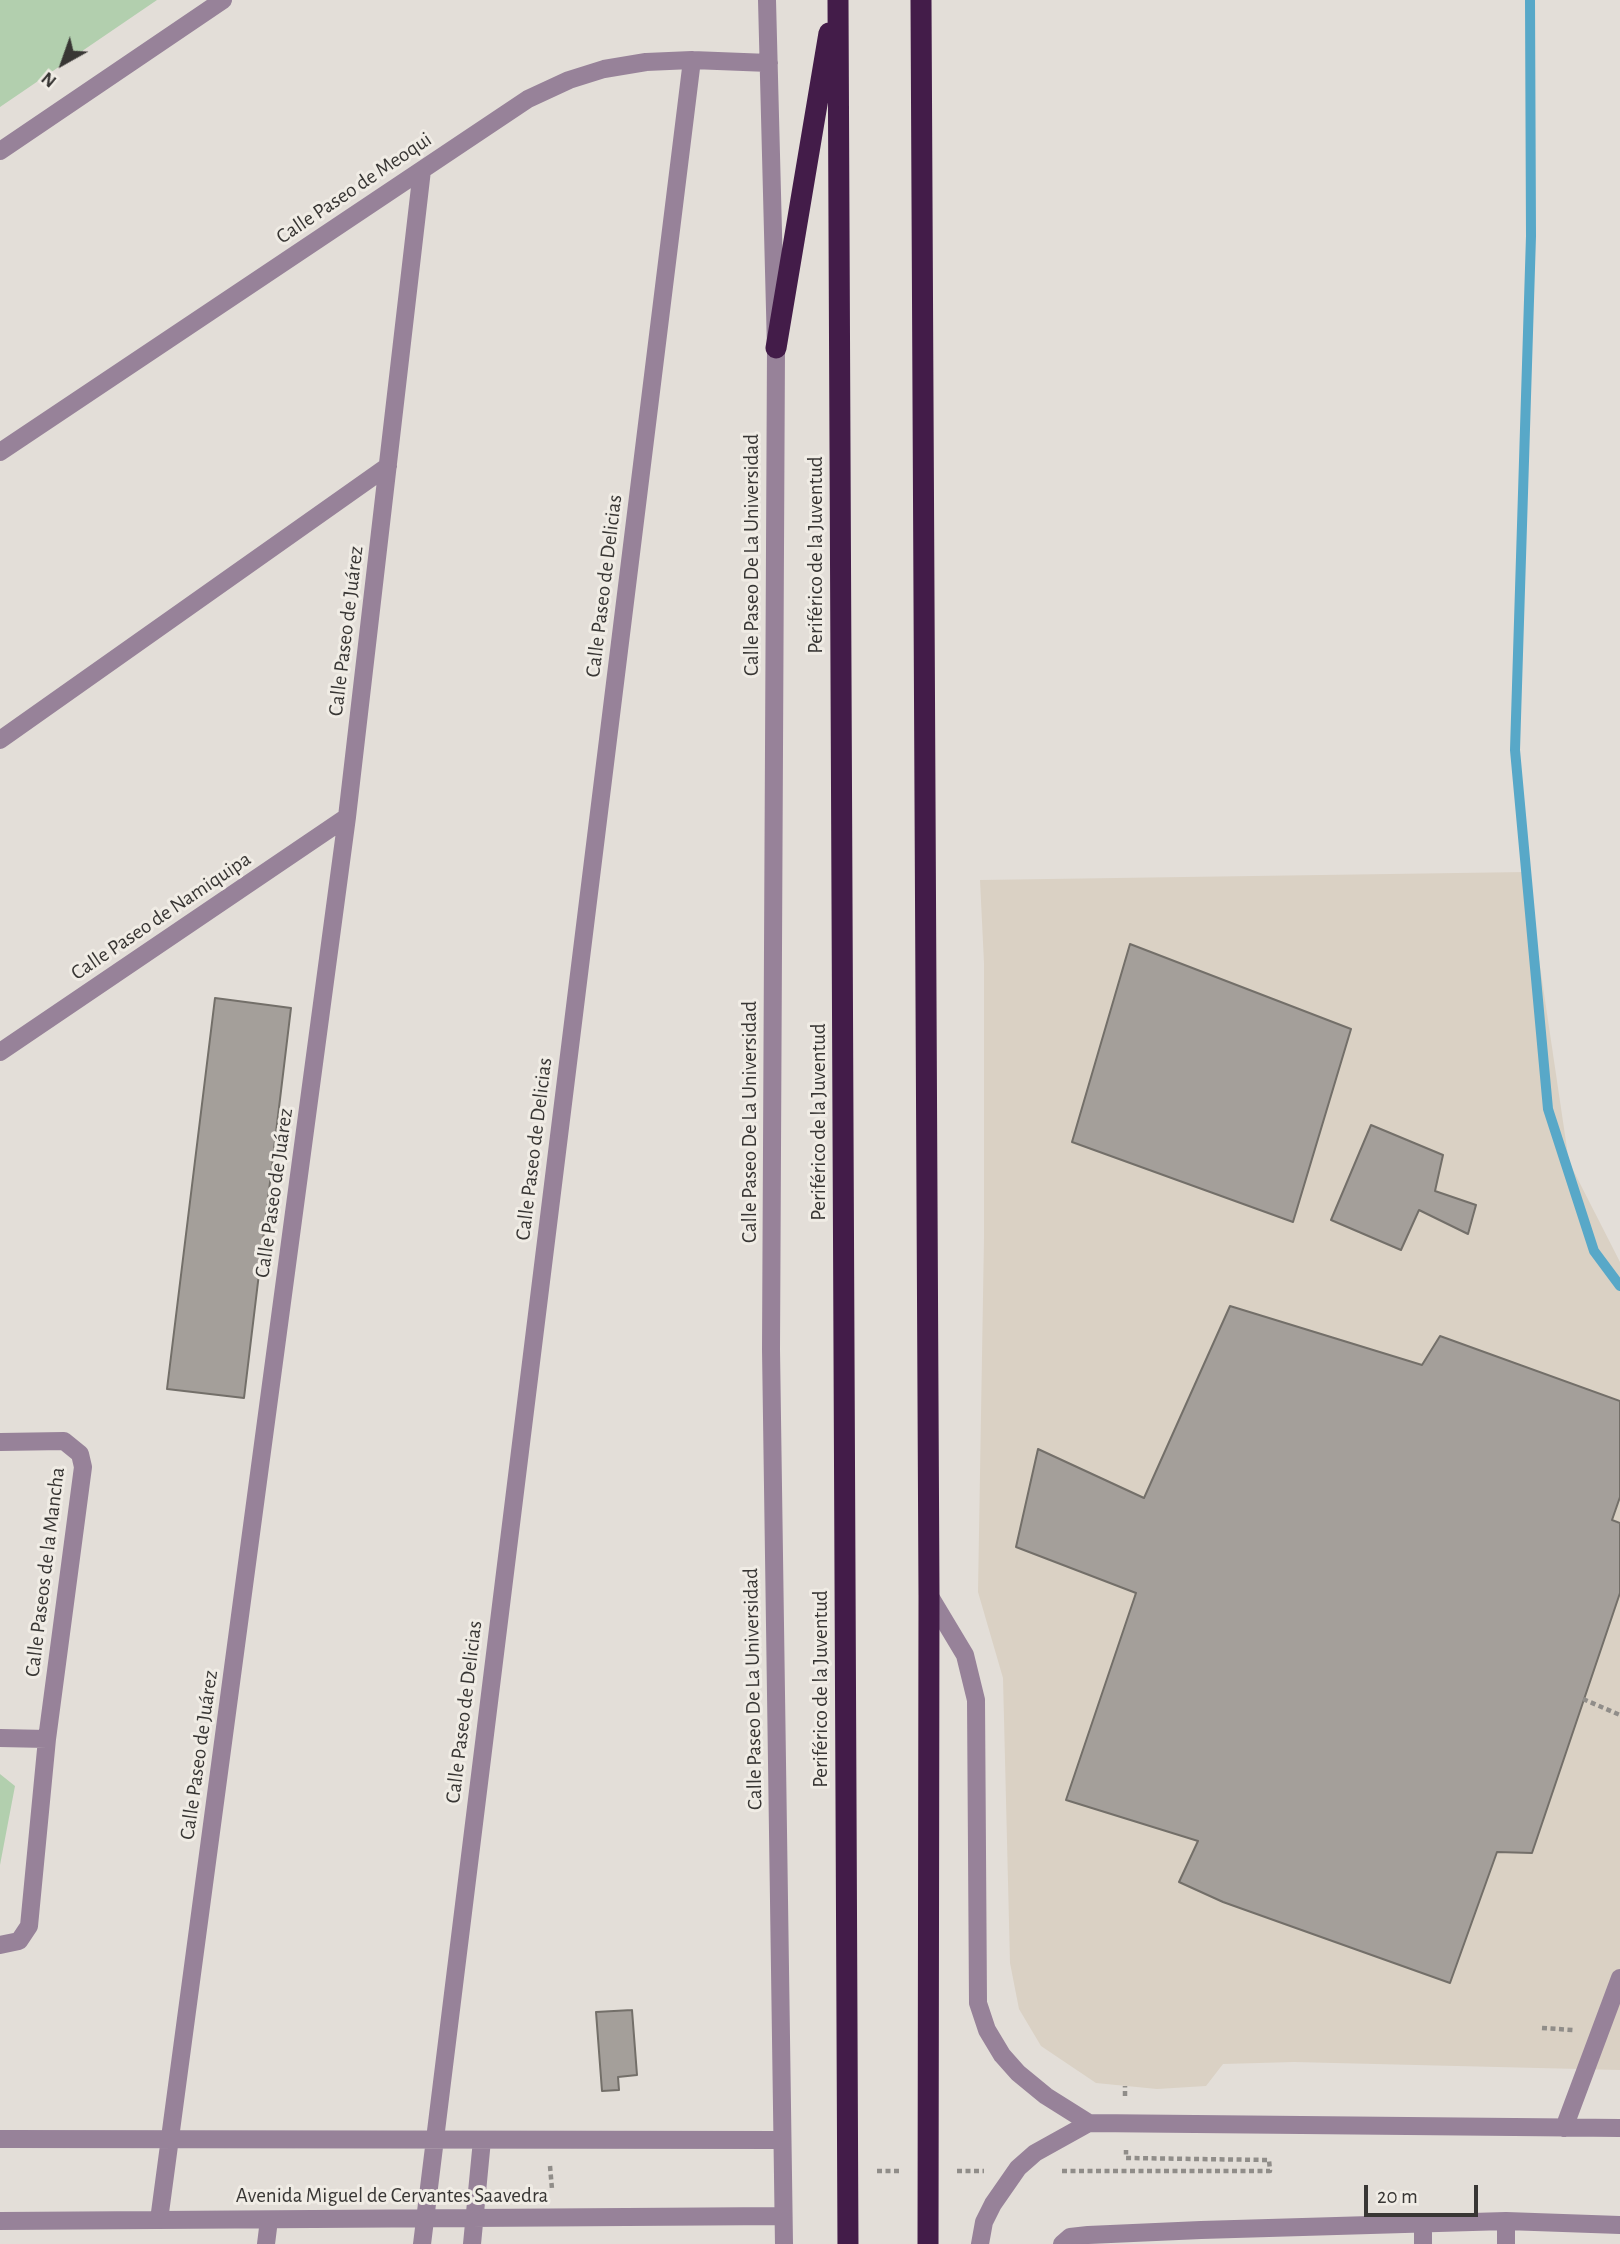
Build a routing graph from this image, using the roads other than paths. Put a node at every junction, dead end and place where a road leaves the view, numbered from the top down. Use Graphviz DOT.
graph roads {
  1 [pos="223,0"];
  2 [pos="767,0"];
  3 [pos="836,0"];
  4 [pos="921,0"];
  5 [pos="692,60"];
  6 [pos="769,62"];
  7 [pos="0,151"];
  8 [pos="422,170"];
  9 [pos="776,348"];
  10 [pos="0,452"];
  11 [pos="388,466"];
  12 [pos="0,740"];
  13 [pos="347,817"];
  14 [pos="0,1052"];
  15 [pos="0,1442"];
  16 [pos="929,1595"];
  17 [pos="0,1738"];
  18 [pos="47,1739"];
  19 [pos="0,1945"];
  20 [pos="1620,1978"];
  21 [pos="1089,2123"];
  22 [pos="1564,2128"];
  23 [pos="1620,2128"];
  24 [pos="0,2139"];
  25 [pos="171,2139"];
  26 [pos="433,2140"];
  27 [pos="482,2140"];
  28 [pos="782,2140"];
  29 [pos="783,2216"];
  30 [pos="425,2218"];
  31 [pos="475,2218"];
  32 [pos="159,2220"];
  33 [pos="269,2220"];
  34 [pos="0,2221"];
  35 [pos="1506,2221"];
  36 [pos="1423,2223"];
  37 [pos="1620,2225"];
  38 [pos="1352,2235"];
  39 [pos="1275,2236"];
  40 [pos="1201,2237"];
  41 [pos="1124,2239"];
  42 [pos="266,2244"];
  43 [pos="422,2244"];
  44 [pos="472,2244"];
  45 [pos="784,2244"];
  46 [pos="848,2244"];
  47 [pos="928,2244"];
  48 [pos="980,2244"];
  49 [pos="1062,2244"];
  50 [pos="1423,2244"];
  51 [pos="1506,2244"];
  1 -- 7 [label="street"];
  2 -- 6 [label="street, Calle Paseo De La Universidad"];
  3 -- 9 [label="highway"];
  3 -- 46 [label="highway, Periférico de la Juventud"];
  4 -- 16 [label="highway"];
  5 -- 6 [label="street, Calle Paseo de Meoqui"];
  5 -- 8 [label="street, Calle Paseo de Meoqui"];
  5 -- 26 [label="street, Calle Paseo de Delicias"];
  6 -- 9 [label="street, Calle Paseo De La Universidad"];
  8 -- 10 [label="street, Calle Paseo de Meoqui"];
  8 -- 11 [label="street, Calle Paseo de Juárez"];
  9 -- 28 [label="street, Calle Paseo De La Universidad"];
  11 -- 12 [label="street"];
  11 -- 13 [label="street, Calle Paseo de Juárez"];
  13 -- 14 [label="street, Calle Paseo de Namiquipa"];
  13 -- 25 [label="street, Calle Paseo de Juárez"];
  15 -- 18 [label="street, Calle Paseos de la Mancha"];
  16 -- 21 [label="street"];
  16 -- 47 [label="highway"];
  17 -- 18 [label="street"];
  18 -- 19 [label="street, Calle Paseos de la Mancha"];
  20 -- 22 [label="street"];
  21 -- 22 [label="street"];
  21 -- 48 [label="street"];
  22 -- 23 [label="street"];
  24 -- 25 [label="street"];
  25 -- 26 [label="street"];
  25 -- 32 [label="street, Calle Paseo de Juárez"];
  26 -- 27 [label="street"];
  26 -- 30 [label="street, Calle Paseo de Delicias"];
  27 -- 28 [label="street"];
  27 -- 31 [label="street"];
  28 -- 29 [label="street, Calle Paseo De La Universidad"];
  29 -- 31 [label="street, Avenida Miguel de Cervantes Saavedra"];
  29 -- 45 [label="street, Calle Paseo De La Universidad"];
  30 -- 31 [label="street, Avenida Miguel de Cervantes Saavedra"];
  30 -- 33 [label="street, Avenida Miguel de Cervantes Saavedra"];
  30 -- 43 [label="street, Calle Paseo de Delicias"];
  31 -- 44 [label="street"];
  32 -- 33 [label="street, Avenida Miguel de Cervantes Saavedra"];
  32 -- 34 [label="street, Avenida Miguel de Cervantes Saavedra"];
  33 -- 42 [label="street"];
  35 -- 36 [label="street"];
  35 -- 37 [label="street"];
  35 -- 51 [label="street"];
  36 -- 38 [label="street"];
  36 -- 50 [label="street"];
  38 -- 39 [label="street"];
  39 -- 40 [label="street"];
  40 -- 41 [label="street"];
  41 -- 49 [label="street"];
}
